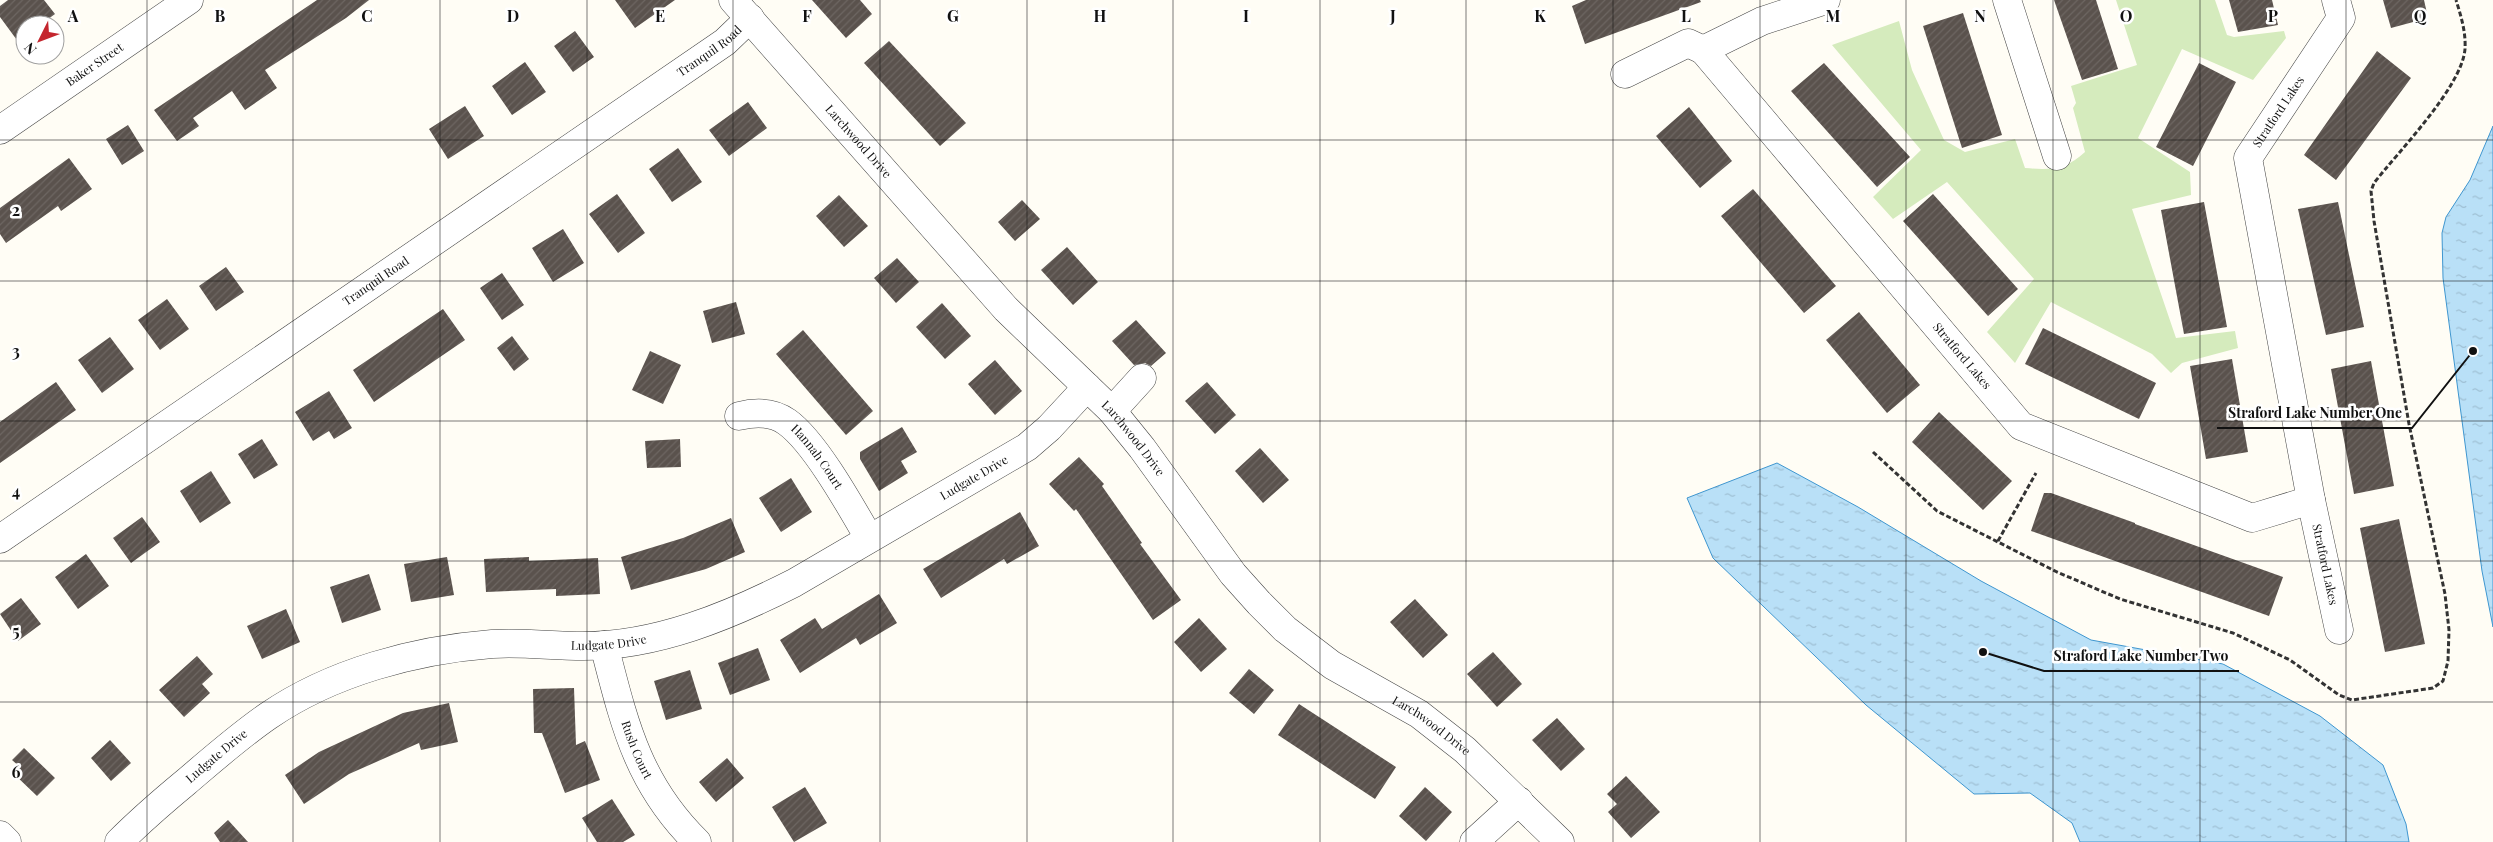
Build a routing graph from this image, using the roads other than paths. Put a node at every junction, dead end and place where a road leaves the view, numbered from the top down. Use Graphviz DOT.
graph roads {
  1 [pos="189,0"];
  2 [pos="1826,0"];
  3 [pos="2007,0"];
  4 [pos="2336,0"];
  5 [pos="741,9"];
  6 [pos="1703,50"];
  7 [pos="1625,74"];
  8 [pos="0,130"];
  9 [pos="2057,156"];
  10 [pos="1142,378"];
  11 [pos="1087,388"];
  12 [pos="1112,412"];
  13 [pos="739,416"];
  14 [pos="2311,500"];
  15 [pos="869,538"];
  16 [pos="0,539"];
  17 [pos="2339,630"];
  18 [pos="604,645"];
  19 [pos="1519,801"];
  20 [pos="0,835"];
  21 [pos="7,842"];
  22 [pos="119,842"];
  23 [pos="697,842"];
  24 [pos="1474,842"];
  25 [pos="1560,842"];
  1 -- 8 [label="street, Baker Street"];
  2 -- 6 [label="street"];
  3 -- 9 [label="street"];
  4 -- 14 [label="street, Stratford Lakes"];
  5 -- 11 [label="street, Larchwood Drive"];
  5 -- 16 [label="street, Tranquil Road"];
  6 -- 7 [label="street"];
  6 -- 14 [label="street, Stratford Lakes"];
  10 -- 12 [label="street"];
  11 -- 12 [label="street, Larchwood Drive"];
  11 -- 15 [label="street, Ludgate Drive"];
  12 -- 19 [label="street, Larchwood Drive"];
  13 -- 15 [label="street, Hannah Court"];
  14 -- 17 [label="street, Stratford Lakes"];
  15 -- 18 [label="street, Ludgate Drive"];
  18 -- 22 [label="street, Ludgate Drive"];
  18 -- 23 [label="street, Rush Court"];
  19 -- 24 [label="street"];
  19 -- 25 [label="street, Larchwood Drive"];
  20 -- 21 [label="street"];
}
